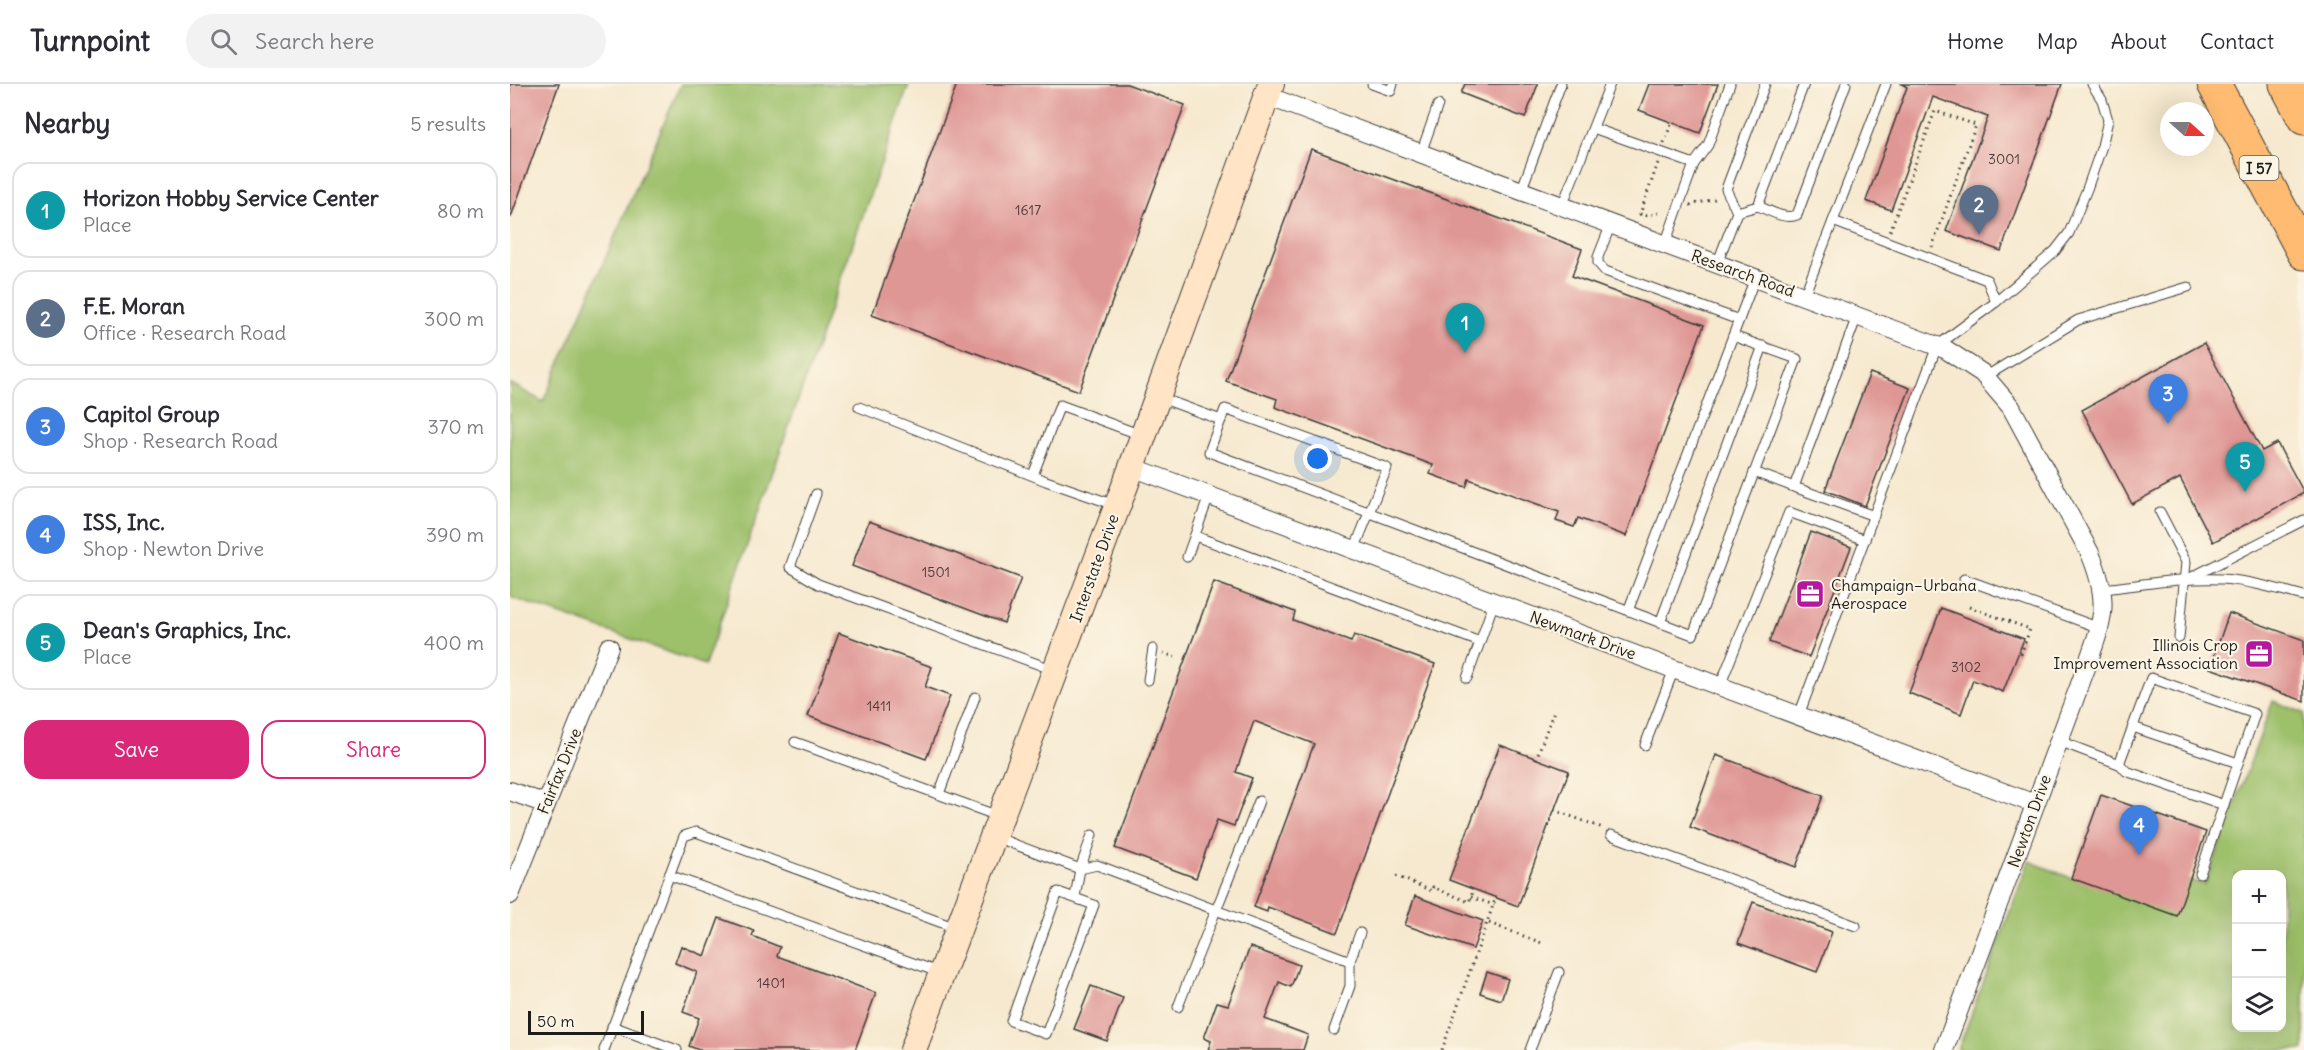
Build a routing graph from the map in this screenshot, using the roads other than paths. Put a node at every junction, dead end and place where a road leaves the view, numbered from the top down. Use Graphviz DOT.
graph roads {
  1 [pos="1372,84"];
  2 [pos="1393,84"];
  3 [pos="1561,84"];
  4 [pos="1610,84"];
  5 [pos="1730,84"];
  6 [pos="1765,84"];
  7 [pos="1804,84"];
  8 [pos="1846,84"];
  9 [pos="1886,84"];
  10 [pos="2092,84"];
  11 [pos="2214,84"];
  12 [pos="2286,84"];
  13 [pos="1269,90"];
  14 [pos="1438,105"];
  15 [pos="2304,118"];
  16 [pos="1593,128"];
  17 [pos="1421,153"];
  18 [pos="1694,164"];
  19 [pos="1521,190"];
  20 [pos="1562,206"];
  21 [pos="1758,206"];
  22 [pos="1737,212"];
  23 [pos="1833,221"];
  24 [pos="1611,224"];
  25 [pos="1665,244"];
  26 [pos="2304,253"];
  27 [pos="1717,264"];
  28 [pos="1755,278"];
  29 [pos="2188,287"];
  30 [pos="1804,296"];
  31 [pos="1996,302"];
  32 [pos="1857,316"];
  33 [pos="1739,320"];
  34 [pos="1733,336"];
  35 [pos="1762,346"];
  36 [pos="1936,346"];
  37 [pos="1985,377"];
  38 [pos="1158,397"];
  39 [pos="859,407"];
  40 [pos="1221,420"];
  41 [pos="1143,436"];
  42 [pos="1132,467"];
  43 [pos="1754,472"];
  44 [pos="1034,475"];
  45 [pos="1794,487"];
  46 [pos="816,494"];
  47 [pos="1209,496"];
  48 [pos="1117,506"];
  49 [pos="2160,512"];
  50 [pos="1369,513"];
  51 [pos="1874,516"];
  52 [pos="2304,520"];
  53 [pos="1195,536"];
  54 [pos="1865,540"];
  55 [pos="1354,550"];
  56 [pos="1187,557"];
  57 [pos="1964,579"];
  58 [pos="2185,581"];
  59 [pos="2102,589"];
  60 [pos="2304,596"];
  61 [pos="1494,602"];
  62 [pos="1628,611"];
  63 [pos="1660,623"];
  64 [pos="2101,628"];
  65 [pos="2180,638"];
  66 [pos="1480,642"];
  67 [pos="609,647"];
  68 [pos="1153,649"];
  69 [pos="1674,669"];
  70 [pos="1056,670"];
  71 [pos="1467,678"];
  72 [pos="1148,680"];
  73 [pos="1720,686"];
  74 [pos="975,697"];
  75 [pos="1799,715"];
  76 [pos="2133,727"];
  77 [pos="2059,741"];
  78 [pos="795,742"];
  79 [pos="1645,745"];
  80 [pos="2119,763"];
  81 [pos="2238,763"];
  82 [pos="510,790"];
  83 [pos="939,794"];
  84 [pos="1259,801"];
  85 [pos="546,804"];
  86 [pos="2035,804"];
  87 [pos="2224,805"];
  88 [pos="997,826"];
  89 [pos="1608,832"];
  90 [pos="1092,835"];
  91 [pos="1080,869"];
  92 [pos="2200,874"];
  93 [pos="669,875"];
  94 [pos="510,895"];
  95 [pos="1075,897"];
  96 [pos="1217,910"];
  97 [pos="1856,926"];
  98 [pos="959,929"];
  99 [pos="1360,933"];
  100 [pos="1350,961"];
  101 [pos="1559,972"];
  102 [pos="941,973"];
  103 [pos="1178,1007"];
  104 [pos="612,1026"];
  105 [pos="1334,1030"];
  106 [pos="604,1050"];
  107 [pos="677,1050"];
  108 [pos="913,1050"];
  109 [pos="1530,1050"];
  110 [pos="1944,1050"];
  1 -- 2 [label="lane"];
  3 -- 19 [label="lane"];
  4 -- 16 [label="lane"];
  5 -- 18 [label="lane"];
  6 -- 22 [label="lane"];
  7 -- 21 [label="lane"];
  8 -- 21 [label="lane"];
  9 -- 23 [label="lane"];
  10 -- 31 [label="lane"];
  11 -- 26 [label="highway, I 57"];
  12 -- 15 [label="highway"];
  13 -- 17 [label="street, Research Road"];
  13 -- 38 [label="main road, Interstate Drive"];
  14 -- 17 [label="lane"];
  16 -- 18 [label="lane"];
  16 -- 20 [label="lane"];
  17 -- 19 [label="street, Research Road"];
  18 -- 25 [label="lane"];
  19 -- 20 [label="street, Research Road"];
  20 -- 24 [label="street, Research Road"];
  21 -- 22 [label="lane"];
  22 -- 27 [label="lane"];
  23 -- 30 [label="lane"];
  23 -- 31 [label="lane"];
  24 -- 25 [label="street, Research Road"];
  24 -- 33 [label="lane"];
  25 -- 27 [label="street, Research Road"];
  27 -- 28 [label="street, Research Road"];
  28 -- 30 [label="street, Research Road"];
  28 -- 33 [label="lane"];
  29 -- 37 [label="lane"];
  30 -- 32 [label="street, Research Road"];
  31 -- 36 [label="lane"];
  32 -- 36 [label="street, Research Road"];
  32 -- 45 [label="lane"];
  33 -- 34 [label="lane"];
  34 -- 35 [label="lane"];
  34 -- 62 [label="lane"];
  35 -- 43 [label="lane"];
  35 -- 63 [label="lane"];
  36 -- 37 [label="street, Research Road"];
  36 -- 51 [label="lane"];
  37 -- 59 [label="street, Research Road"];
  38 -- 40 [label="lane"];
  38 -- 41 [label="main road, Interstate Drive"];
  39 -- 44 [label="lane"];
  40 -- 50 [label="lane"];
  40 -- 50 [label="lane"];
  41 -- 42 [label="main road, Interstate Drive"];
  41 -- 44 [label="lane"];
  42 -- 47 [label="street, Newmark Drive"];
  42 -- 48 [label="main road, Interstate Drive"];
  43 -- 45 [label="lane"];
  43 -- 63 [label="lane"];
  44 -- 48 [label="lane"];
  45 -- 51 [label="lane"];
  46 -- 70 [label="lane"];
  47 -- 53 [label="lane"];
  47 -- 55 [label="street, Newmark Drive"];
  48 -- 70 [label="main road, Interstate Drive"];
  49 -- 58 [label="lane"];
  50 -- 55 [label="lane"];
  50 -- 62 [label="lane"];
  51 -- 54 [label="lane"];
  52 -- 58 [label="lane"];
  53 -- 56 [label="lane"];
  53 -- 66 [label="lane"];
  54 -- 73 [label="lane"];
  54 -- 75 [label="lane"];
  55 -- 61 [label="street, Newmark Drive"];
  57 -- 64 [label="lane"];
  58 -- 59 [label="lane"];
  58 -- 60 [label="lane"];
  58 -- 65 [label="lane"];
  59 -- 64 [label="street, Newton Drive"];
  61 -- 66 [label="lane"];
  61 -- 69 [label="street, Newmark Drive"];
  62 -- 63 [label="lane"];
  64 -- 77 [label="street, Newton Drive"];
  66 -- 71 [label="lane"];
  67 -- 85 [label="street, Fairfax Drive"];
  68 -- 72 [label="lane"];
  69 -- 73 [label="street, Newmark Drive"];
  69 -- 79 [label="lane"];
  70 -- 88 [label="main road, Interstate Drive"];
  73 -- 75 [label="street, Newmark Drive"];
  74 -- 83 [label="lane"];
  75 -- 86 [label="street, Newmark Drive"];
  76 -- 80 [label="lane"];
  76 -- 81 [label="lane"];
  76 -- 81 [label="lane"];
  77 -- 80 [label="lane"];
  77 -- 86 [label="street, Newton Drive"];
  78 -- 83 [label="lane"];
  80 -- 87 [label="lane"];
  81 -- 87 [label="lane"];
  82 -- 85 [label="street"];
  83 -- 88 [label="lane"];
  84 -- 96 [label="lane"];
  85 -- 94 [label="street, Fairfax Drive"];
  86 -- 110 [label="street, Newton Drive"];
  87 -- 92 [label="lane"];
  88 -- 91 [label="lane"];
  88 -- 98 [label="main road, Interstate Drive"];
  89 -- 97 [label="lane"];
  90 -- 91 [label="lane"];
  91 -- 95 [label="lane"];
  91 -- 96 [label="lane"];
  93 -- 98 [label="lane"];
  93 -- 102 [label="lane"];
  93 -- 104 [label="lane"];
  95 -- 95 [label="lane"];
  96 -- 100 [label="lane"];
  96 -- 103 [label="lane"];
  98 -- 102 [label="main road, Interstate Drive"];
  99 -- 100 [label="lane"];
  100 -- 105 [label="lane"];
  101 -- 109 [label="lane"];
  102 -- 108 [label="main road, Interstate Drive"];
  104 -- 106 [label="lane"];
  104 -- 107 [label="lane"];
}
